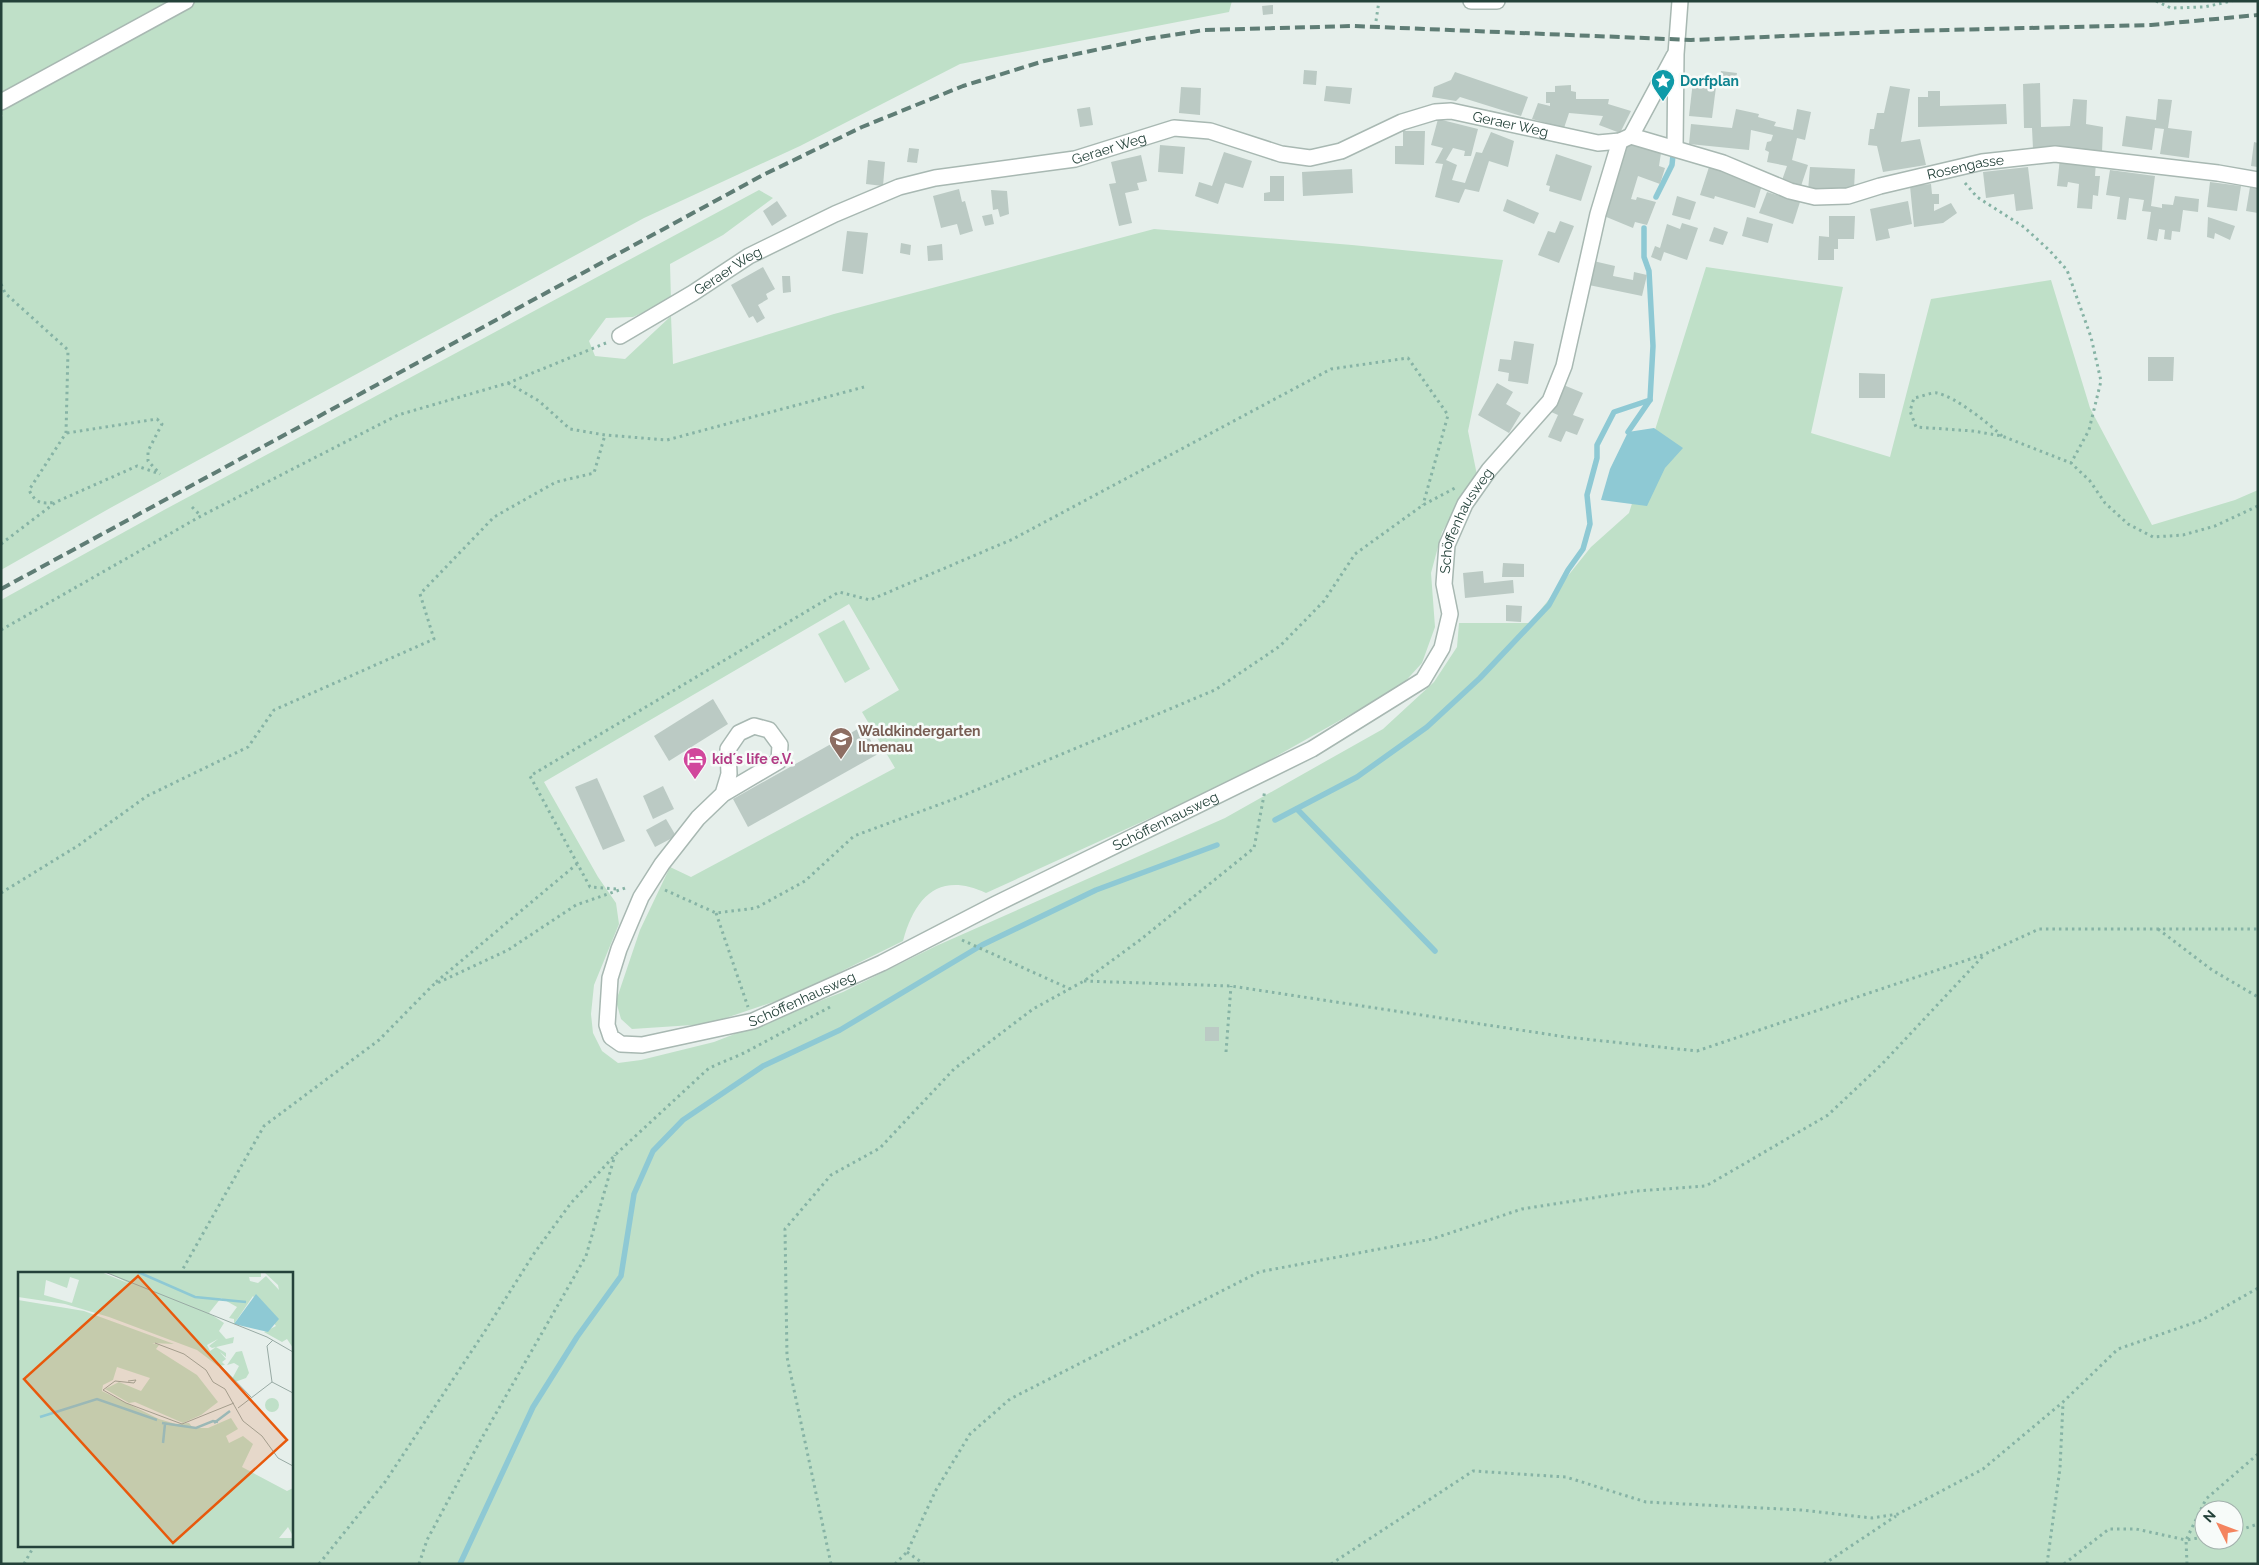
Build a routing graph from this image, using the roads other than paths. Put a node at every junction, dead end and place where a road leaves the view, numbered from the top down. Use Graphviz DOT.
graph roads {
  1 [pos="186,1"];
  2 [pos="1471,1"];
  3 [pos="1497,1"];
  4 [pos="1680,1"];
  5 [pos="1676,54"];
  6 [pos="1,102"];
  7 [pos="1625,139"];
  8 [pos="1679,149"];
  9 [pos="2258,180"];
  10 [pos="620,336"];
  11 [pos="723,794"];
  1 -- 6 [label="street"];
  2 -- 3 [label="street"];
  4 -- 5 [label="street"];
  5 -- 7 [label="street"];
  5 -- 8 [label="street"];
  7 -- 8 [label="street"];
  7 -- 10 [label="street, Geraer Weg"];
  7 -- 11 [label="street, Schöffenhausweg"];
  8 -- 9 [label="street, Rosengasse"];
  11 -- 11 [label="street, Schöffenhausweg"];
}
